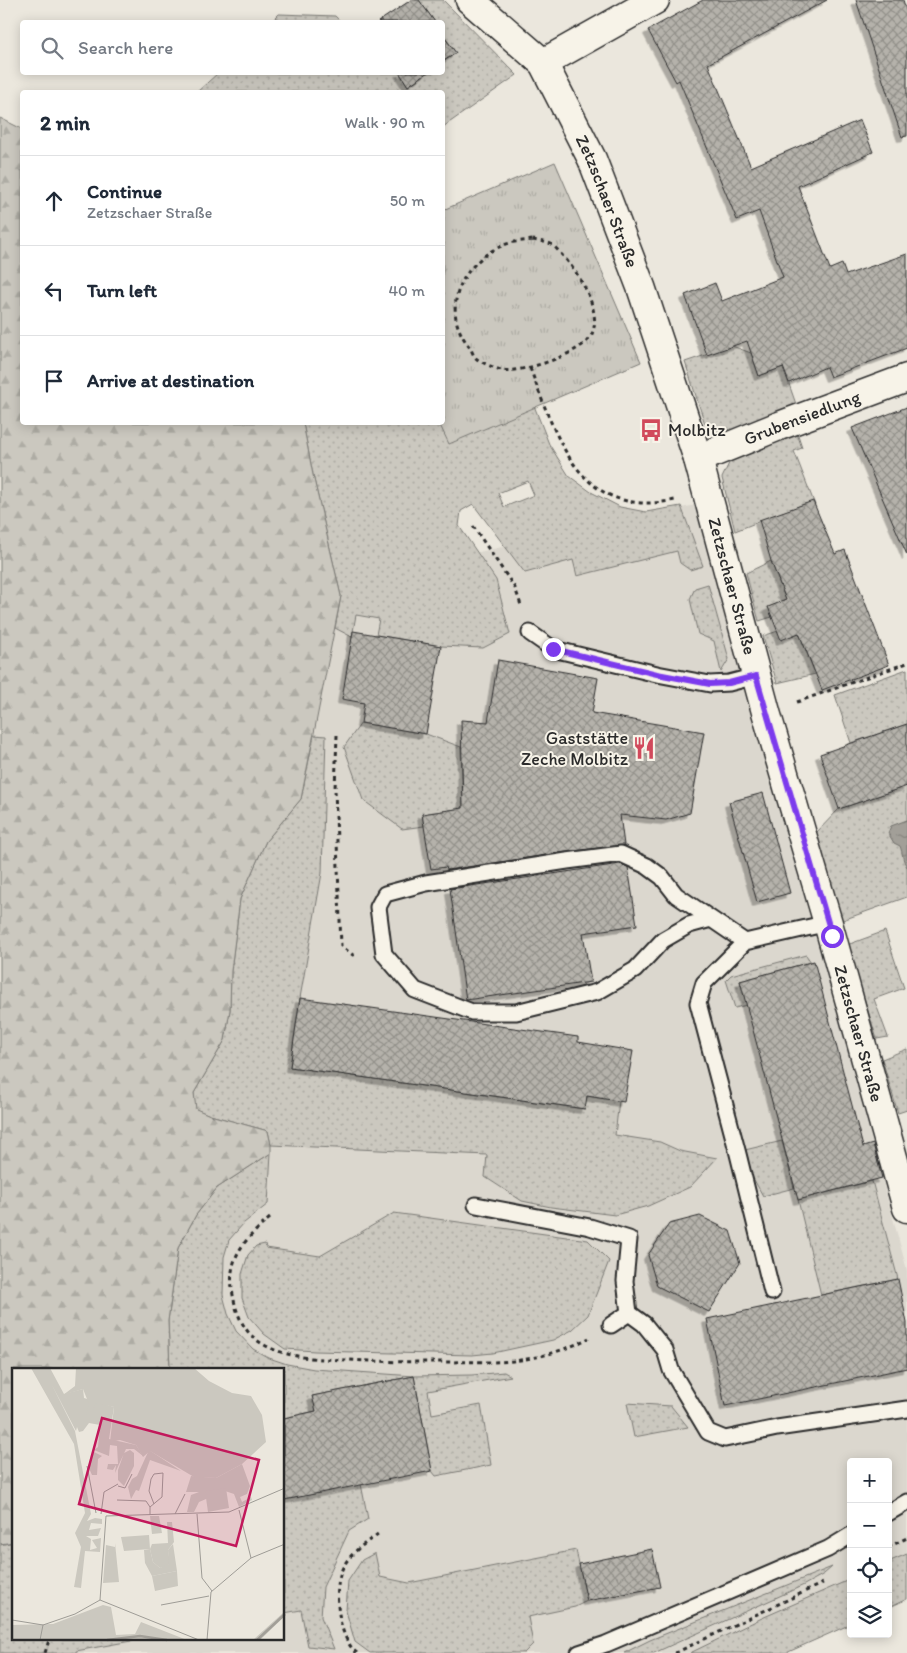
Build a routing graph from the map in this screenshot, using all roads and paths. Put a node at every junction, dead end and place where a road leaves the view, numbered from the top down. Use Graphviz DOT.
graph roads {
  1 [pos="470,0"];
  2 [pos="655,0"];
  3 [pos="543,63"];
  4 [pos="530,368"];
  5 [pos="907,378"];
  6 [pos="698,459"];
  7 [pos="707,491"];
  8 [pos="473,526"];
  9 [pos="530,632"];
  10 [pos="907,663"];
  11 [pos="756,676"];
  12 [pos="766,712"];
  13 [pos="337,735"];
  14 [pos="711,919"];
  15 [pos="828,923"];
  16 [pos="745,942"];
  17 [pos="384,954"];
  18 [pos="476,1206"];
  19 [pos="907,1208"];
  20 [pos="270,1218"];
  21 [pos="772,1292"];
  22 [pos="628,1313"];
  23 [pos="611,1325"];
  24 [pos="907,1410"];
  25 [pos="907,1502"];
  26 [pos="892,1511"];
  27 [pos="378,1534"];
  28 [pos="847,1537"];
  29 [pos="907,1538"];
  30 [pos="892,1545"];
  31 [pos="827,1580"];
  32 [pos="49,1640"];
  33 [pos="45,1653"];
  34 [pos="357,1653"];
  35 [pos="579,1653"];
  36 [pos="675,1653"];
  1 -- 3 [label="street, Zetzschaer Straße"];
  2 -- 3 [label="street"];
  3 -- 6 [label="street, Zetzschaer Straße"];
  4 -- 4 [label="path"];
  4 -- 7 [label="path"];
  5 -- 6 [label="street, Grubensiedlung"];
  6 -- 7 [label="street, Zetzschaer Straße"];
  7 -- 11 [label="street, Zetzschaer Straße"];
  8 -- 9 [label="path"];
  9 -- 11 [label="lane"];
  10 -- 12 [label="path"];
  11 -- 12 [label="street, Zetzschaer Straße"];
  12 -- 15 [label="street, Zetzschaer Straße"];
  13 -- 17 [label="path"];
  14 -- 16 [label="lane"];
  14 -- 17 [label="lane"];
  14 -- 17 [label="lane"];
  15 -- 16 [label="lane"];
  15 -- 19 [label="street, Zetzschaer Straße"];
  16 -- 21 [label="lane"];
  18 -- 22 [label="lane"];
  20 -- 23 [label="path"];
  22 -- 23 [label="lane"];
  22 -- 24 [label="lane"];
  25 -- 26 [label="lane"];
  27 -- 34 [label="path"];
  28 -- 35 [label="lane"];
  29 -- 30 [label="path"];
  31 -- 36 [label="path"];
  32 -- 33 [label="path"];
}
